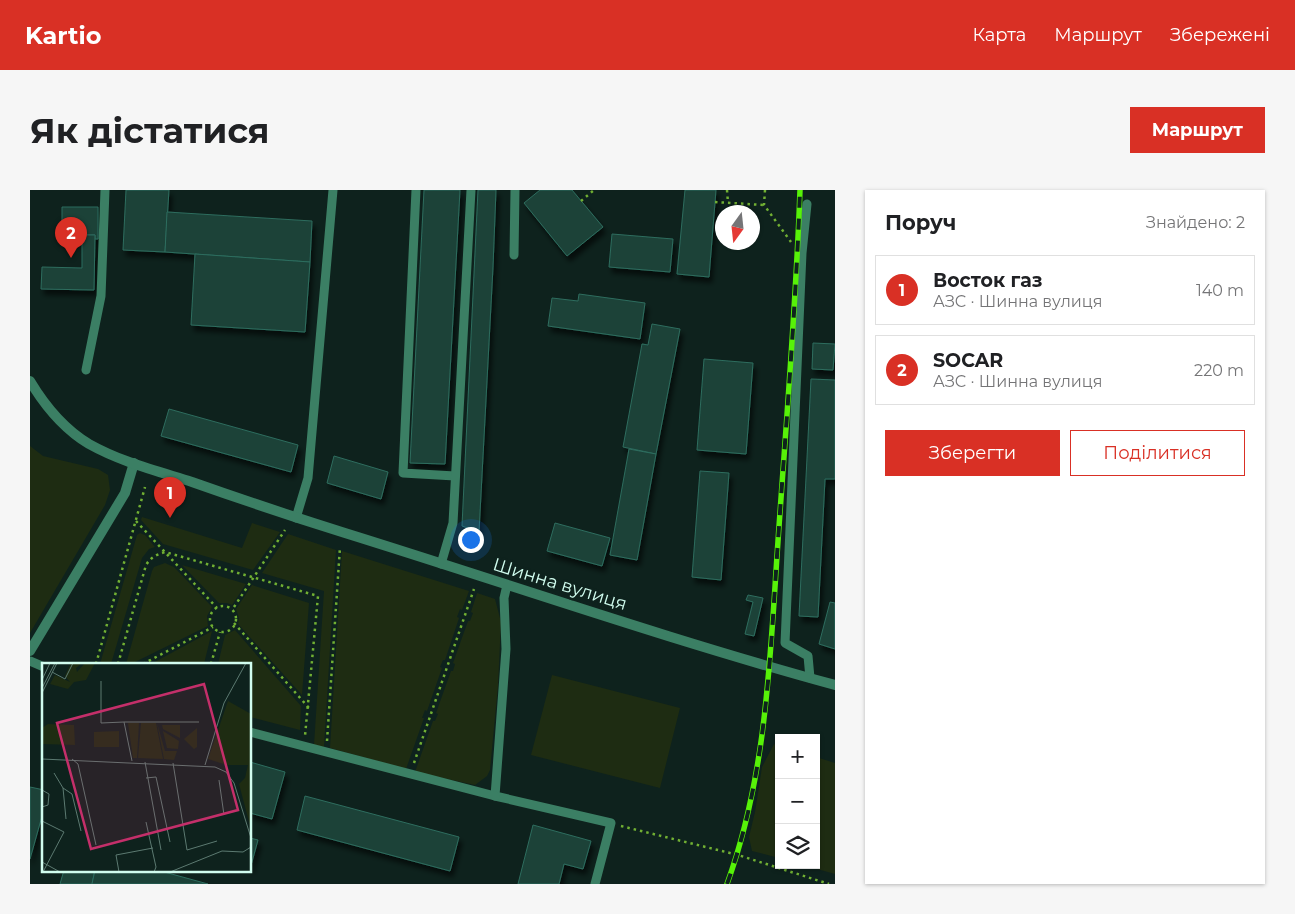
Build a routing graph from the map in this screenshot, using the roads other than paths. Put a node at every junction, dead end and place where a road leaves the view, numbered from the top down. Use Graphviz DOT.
graph roads {
  1 [pos="105,190"];
  2 [pos="333,190"];
  3 [pos="416,190"];
  4 [pos="471,190"];
  5 [pos="515,190"];
  6 [pos="807,204"];
  7 [pos="514,255"];
  8 [pos="86,370"];
  9 [pos="30,381"];
  10 [pos="134,463"];
  11 [pos="455,476"];
  12 [pos="296,518"];
  13 [pos="441,564"];
  14 [pos="507,585"];
  15 [pos="30,651"];
  16 [pos="30,661"];
  17 [pos="42,666"];
  18 [pos="810,678"];
  19 [pos="835,685"];
  20 [pos="251,732"];
  21 [pos="495,796"];
  22 [pos="596,884"];
  1 -- 8 [label="lane"];
  2 -- 12 [label="lane"];
  3 -- 11 [label="lane"];
  4 -- 11 [label="lane"];
  5 -- 7 [label="lane"];
  6 -- 18 [label="lane"];
  9 -- 10 [label="street, Шинна вулиця"];
  10 -- 12 [label="street, Шинна вулиця"];
  10 -- 15 [label="street"];
  11 -- 13 [label="lane"];
  12 -- 13 [label="street, Шинна вулиця"];
  13 -- 14 [label="street, Шинна вулиця"];
  14 -- 18 [label="street, Шинна вулиця"];
  14 -- 21 [label="lane"];
  16 -- 17 [label="lane"];
  18 -- 19 [label="street, Шинна вулиця"];
  20 -- 21 [label="lane"];
  21 -- 22 [label="lane"];
}
